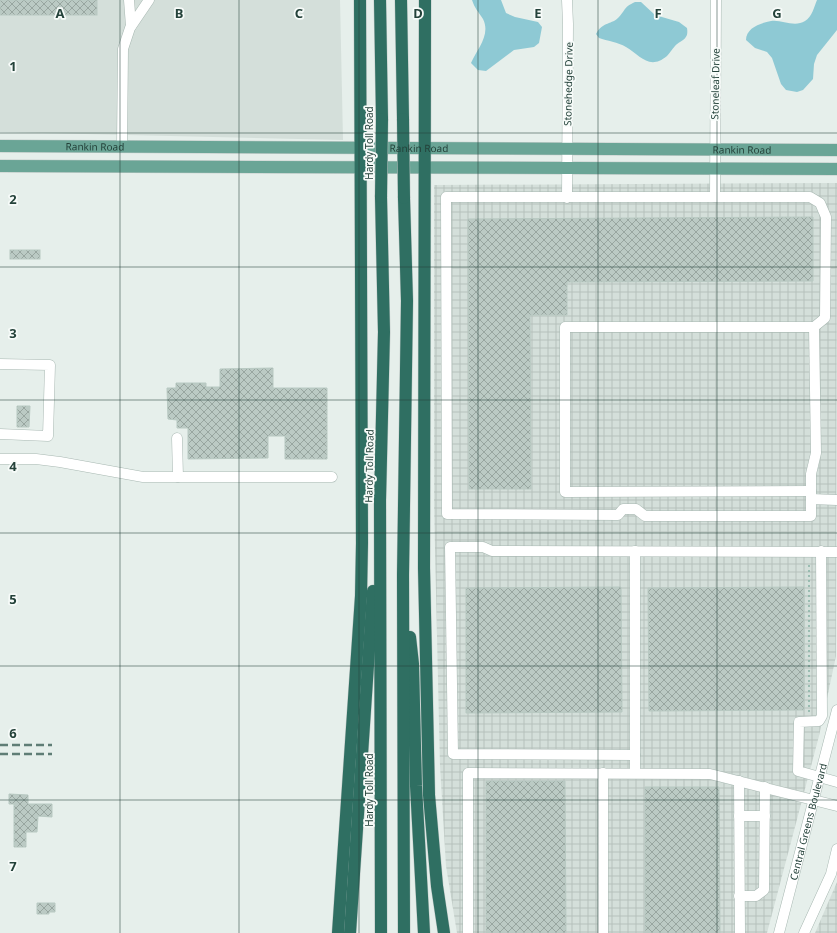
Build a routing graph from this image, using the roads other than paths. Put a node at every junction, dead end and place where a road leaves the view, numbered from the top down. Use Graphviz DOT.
graph roads {
  1 [pos="129,0"];
  2 [pos="149,0"];
  3 [pos="360,0"];
  4 [pos="380,0"];
  5 [pos="401,0"];
  6 [pos="425,0"];
  7 [pos="567,0"];
  8 [pos="716,0"];
  9 [pos="131,26"];
  10 [pos="0,146"];
  11 [pos="122,146"];
  12 [pos="360,146"];
  13 [pos="424,148"];
  14 [pos="567,148"];
  15 [pos="715,149"];
  16 [pos="837,150"];
  17 [pos="122,165"];
  18 [pos="0,166"];
  19 [pos="360,168"];
  20 [pos="567,168"];
  21 [pos="714,168"];
  22 [pos="424,169"];
  23 [pos="837,169"];
  24 [pos="715,197"];
  25 [pos="567,198"];
  26 [pos="814,327"];
  27 [pos="0,364"];
  28 [pos="0,434"];
  29 [pos="178,438"];
  30 [pos="0,459"];
  31 [pos="178,477"];
  32 [pos="332,477"];
  33 [pos="811,495"];
  34 [pos="380,500"];
  35 [pos="837,500"];
  36 [pos="635,551"];
  37 [pos="821,551"];
  38 [pos="837,552"];
  39 [pos="403,575"];
  40 [pos="837,710"];
  41 [pos="635,755"];
  42 [pos="603,773"];
  43 [pos="635,773"];
  44 [pos="821,777"];
  45 [pos="739,781"];
  46 [pos="837,782"];
  47 [pos="765,787"];
  48 [pos="815,800"];
  49 [pos="837,806"];
  50 [pos="739,816"];
  51 [pos="765,816"];
  52 [pos="837,853"];
  53 [pos="739,896"];
  54 [pos="338,933"];
  55 [pos="350,933"];
  56 [pos="381,933"];
  57 [pos="404,933"];
  58 [pos="424,933"];
  59 [pos="444,933"];
  60 [pos="468,933"];
  61 [pos="603,933"];
  62 [pos="740,933"];
  63 [pos="779,933"];
  64 [pos="804,933"];
  1 -- 9 [label="street"];
  2 -- 9 [label="street"];
  3 -- 12 [label="highway"];
  4 -- 34 [label="highway, Hardy Toll Road, bridge"];
  5 -- 39 [label="highway, bridge"];
  6 -- 13 [label="highway"];
  7 -- 14 [label="street, Stonehedge Drive"];
  8 -- 15 [label="street, Stoneleaf Drive"];
  9 -- 11 [label="street"];
  10 -- 11 [label="main road, Rankin Road"];
  11 -- 12 [label="main road, Rankin Road"];
  11 -- 17 [label="main road"];
  12 -- 13 [label="main road, Rankin Road"];
  12 -- 19 [label="highway"];
  13 -- 14 [label="main road, Rankin Road"];
  13 -- 22 [label="highway"];
  14 -- 15 [label="main road, Rankin Road"];
  14 -- 20 [label="street, Stonehedge Drive"];
  15 -- 16 [label="main road, Rankin Road"];
  15 -- 21 [label="street, Stoneleaf Drive"];
  17 -- 18 [label="main road, Rankin Road"];
  17 -- 19 [label="main road, Rankin Road"];
  19 -- 22 [label="main road, Rankin Road"];
  19 -- 54 [label="highway"];
  20 -- 21 [label="main road, Rankin Road"];
  20 -- 22 [label="main road, Rankin Road"];
  20 -- 25 [label="street, Stonehedge Drive"];
  21 -- 23 [label="main road, Rankin Road"];
  21 -- 24 [label="street, Stoneleaf Drive"];
  22 -- 59 [label="highway"];
  24 -- 25 [label="street"];
  24 -- 26 [label="street"];
  25 -- 33 [label="street"];
  26 -- 33 [label="street"];
  26 -- 33 [label="street"];
  27 -- 28 [label="street"];
  29 -- 31 [label="street"];
  30 -- 31 [label="street"];
  31 -- 32 [label="street"];
  33 -- 35 [label="street"];
  34 -- 55 [label="highway"];
  34 -- 56 [label="highway, Hardy Toll Road"];
  36 -- 37 [label="street"];
  36 -- 41 [label="street"];
  36 -- 41 [label="street"];
  37 -- 38 [label="street"];
  37 -- 44 [label="street"];
  39 -- 57 [label="highway"];
  39 -- 58 [label="highway"];
  40 -- 44 [label="street, Central Greens Boulevard"];
  41 -- 43 [label="street"];
  42 -- 43 [label="street"];
  42 -- 60 [label="street"];
  42 -- 61 [label="street"];
  43 -- 45 [label="street"];
  44 -- 46 [label="street"];
  44 -- 48 [label="street, Central Greens Boulevard"];
  45 -- 47 [label="street"];
  45 -- 50 [label="street"];
  47 -- 48 [label="street"];
  47 -- 51 [label="street"];
  48 -- 49 [label="street"];
  48 -- 63 [label="street, Central Greens Boulevard"];
  50 -- 51 [label="street"];
  50 -- 53 [label="street"];
  51 -- 53 [label="street"];
  52 -- 64 [label="street"];
  53 -- 62 [label="street"];
}
